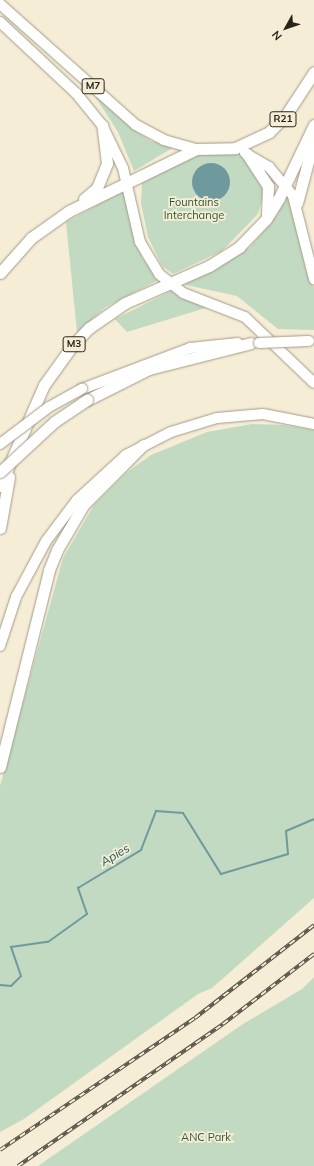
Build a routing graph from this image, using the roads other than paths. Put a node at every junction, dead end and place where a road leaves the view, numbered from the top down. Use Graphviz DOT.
graph roads {
  1 [pos="0,4"];
  2 [pos="0,22"];
  3 [pos="314,72"];
  4 [pos="102,124"];
  5 [pos="314,126"];
  6 [pos="314,140"];
  7 [pos="235,148"];
  8 [pos="196,149"];
  9 [pos="247,154"];
  10 [pos="128,181"];
  11 [pos="285,185"];
  12 [pos="297,203"];
  13 [pos="69,211"];
  14 [pos="266,219"];
  15 [pos="0,273"];
  16 [pos="314,278"];
  17 [pos="167,283"];
  18 [pos="311,341"];
  19 [pos="255,343"];
  20 [pos="314,383"];
  21 [pos="314,424"];
  22 [pos="18,442"];
  23 [pos="0,444"];
  24 [pos="143,445"];
  25 [pos="0,472"];
  26 [pos="0,486"];
  27 [pos="0,528"];
  28 [pos="0,646"];
  29 [pos="0,767"];
  1 -- 8 [label="main road, M7"];
  2 -- 4 [label="main road, M7"];
  3 -- 7 [label="highway, R21"];
  4 -- 10 [label="main road, M7"];
  4 -- 13 [label="highway"];
  5 -- 11 [label="highway, R21"];
  6 -- 12 [label="highway"];
  7 -- 8 [label="highway, M7"];
  7 -- 9 [label="main road, M7"];
  8 -- 10 [label="highway"];
  9 -- 11 [label="main road, M7"];
  9 -- 14 [label="highway"];
  10 -- 13 [label="highway"];
  10 -- 17 [label="main road, M7"];
  11 -- 12 [label="main road, M7"];
  11 -- 14 [label="highway, M3"];
  12 -- 16 [label="main road, M7"];
  13 -- 15 [label="highway"];
  14 -- 17 [label="highway, M3"];
  17 -- 20 [label="main road, M7"];
  17 -- 22 [label="highway, M3"];
  18 -- 19 [label="main road, bridge"];
  19 -- 23 [label="main road, bridge"];
  19 -- 25 [label="highway, bridge"];
  21 -- 24 [label="main road"];
  22 -- 26 [label="highway, M3"];
  22 -- 27 [label="highway"];
  24 -- 28 [label="main road"];
  24 -- 29 [label="highway"];
}
